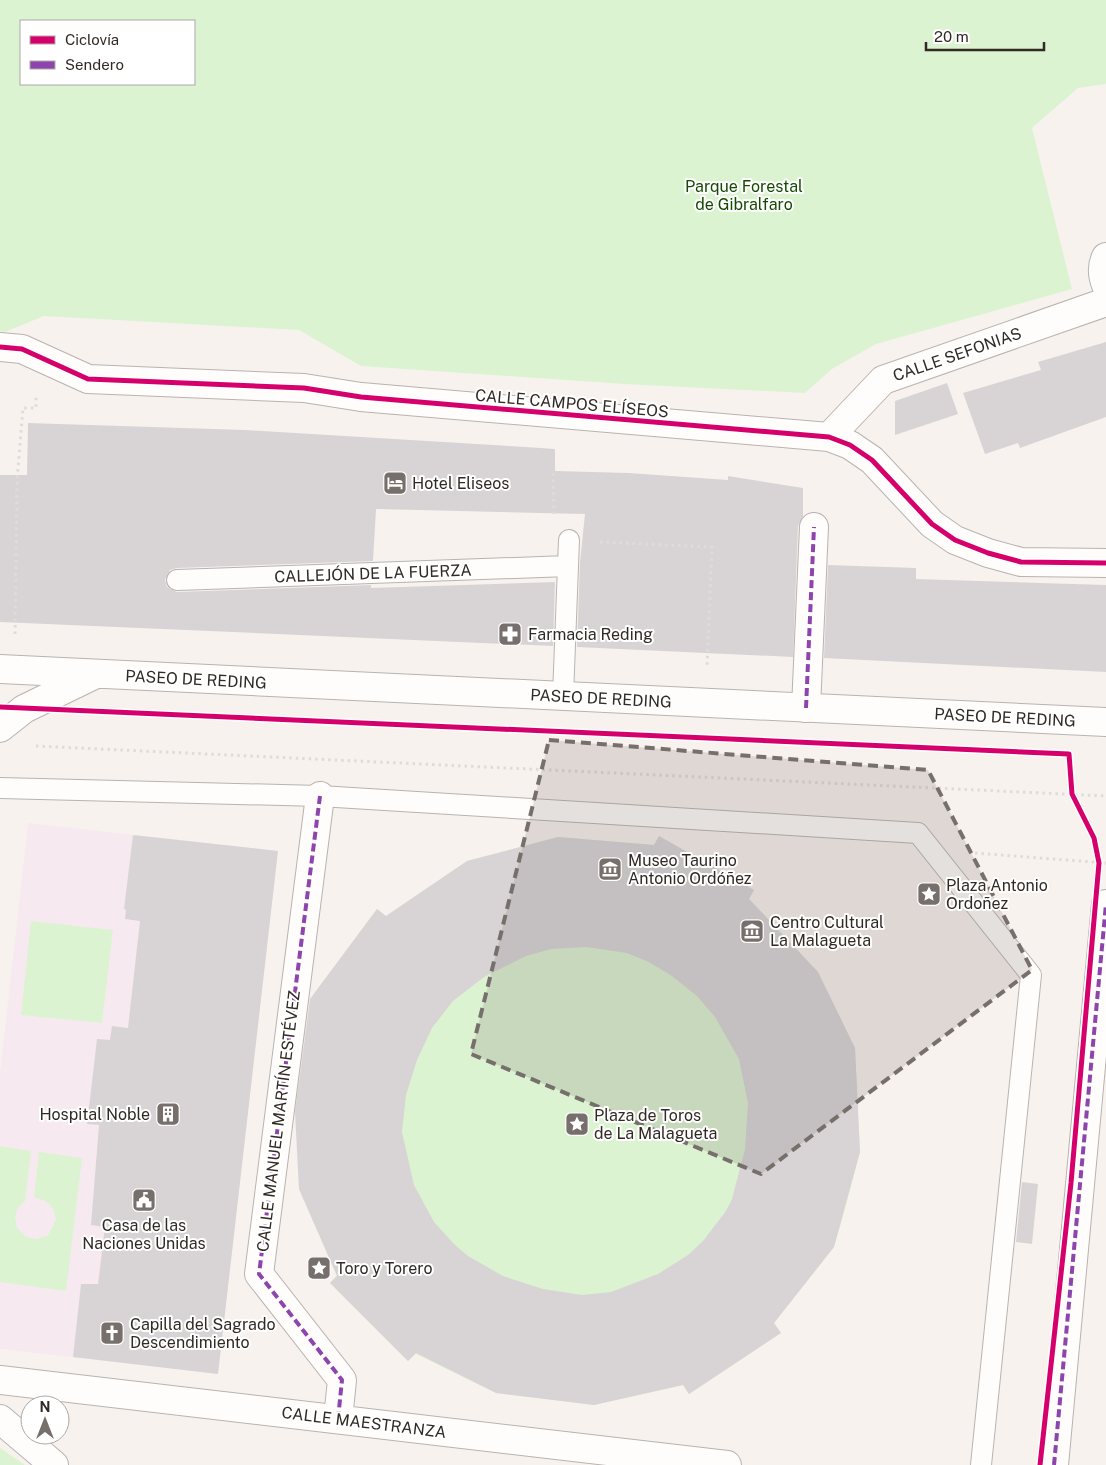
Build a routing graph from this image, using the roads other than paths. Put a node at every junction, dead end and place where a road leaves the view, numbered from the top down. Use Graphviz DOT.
graph roads {
  1 [pos="1106,257"];
  2 [pos="1106,285"];
  3 [pos="1106,302"];
  4 [pos="0,347"];
  5 [pos="829,437"];
  6 [pos="814,527"];
  7 [pos="569,540"];
  8 [pos="1106,563"];
  9 [pos="568,566"];
  10 [pos="177,580"];
  11 [pos="7,670"];
  12 [pos="96,674"];
  13 [pos="563,696"];
  14 [pos="806,708"];
  15 [pos="1106,722"];
  16 [pos="0,728"];
  17 [pos="0,788"];
  18 [pos="320,796"];
  19 [pos="1106,904"];
  20 [pos="0,1380"];
  21 [pos="338,1419"];
  22 [pos="0,1420"];
  23 [pos="538,1454"];
  24 [pos="668,1461"];
  25 [pos="54,1465"];
  26 [pos="727,1465"];
  27 [pos="982,1465"];
  28 [pos="1054,1465"];
  1 -- 2 [label="street"];
  3 -- 5 [label="street, CALLE SEFONIAS"];
  4 -- 5 [label="street, CALLE CAMPOS ELÍSEOS"];
  5 -- 8 [label="street, CALLE CAMPOS ELÍSEOS"];
  6 -- 14 [label="street"];
  7 -- 9 [label="lane"];
  9 -- 10 [label="lane, CALLEJÓN DE LA FUERZA"];
  9 -- 13 [label="lane"];
  11 -- 12 [label="street, PASEO DE REDING"];
  12 -- 13 [label="street, PASEO DE REDING"];
  12 -- 16 [label="street"];
  13 -- 14 [label="street, PASEO DE REDING"];
  14 -- 15 [label="street, PASEO DE REDING"];
  17 -- 18 [label="lane"];
  18 -- 21 [label="street, CALLE MANUEL MARTÍN ESTÉVEZ"];
  18 -- 27 [label="lane"];
  19 -- 28 [label="street"];
  20 -- 21 [label="street, CALLE MAESTRANZA"];
  21 -- 23 [label="street, CALLE MAESTRANZA"];
  22 -- 25 [label="street"];
  23 -- 24 [label="street, CALLE MAESTRANZA"];
  24 -- 26 [label="street, CALLE MAESTRANZA"];
}
